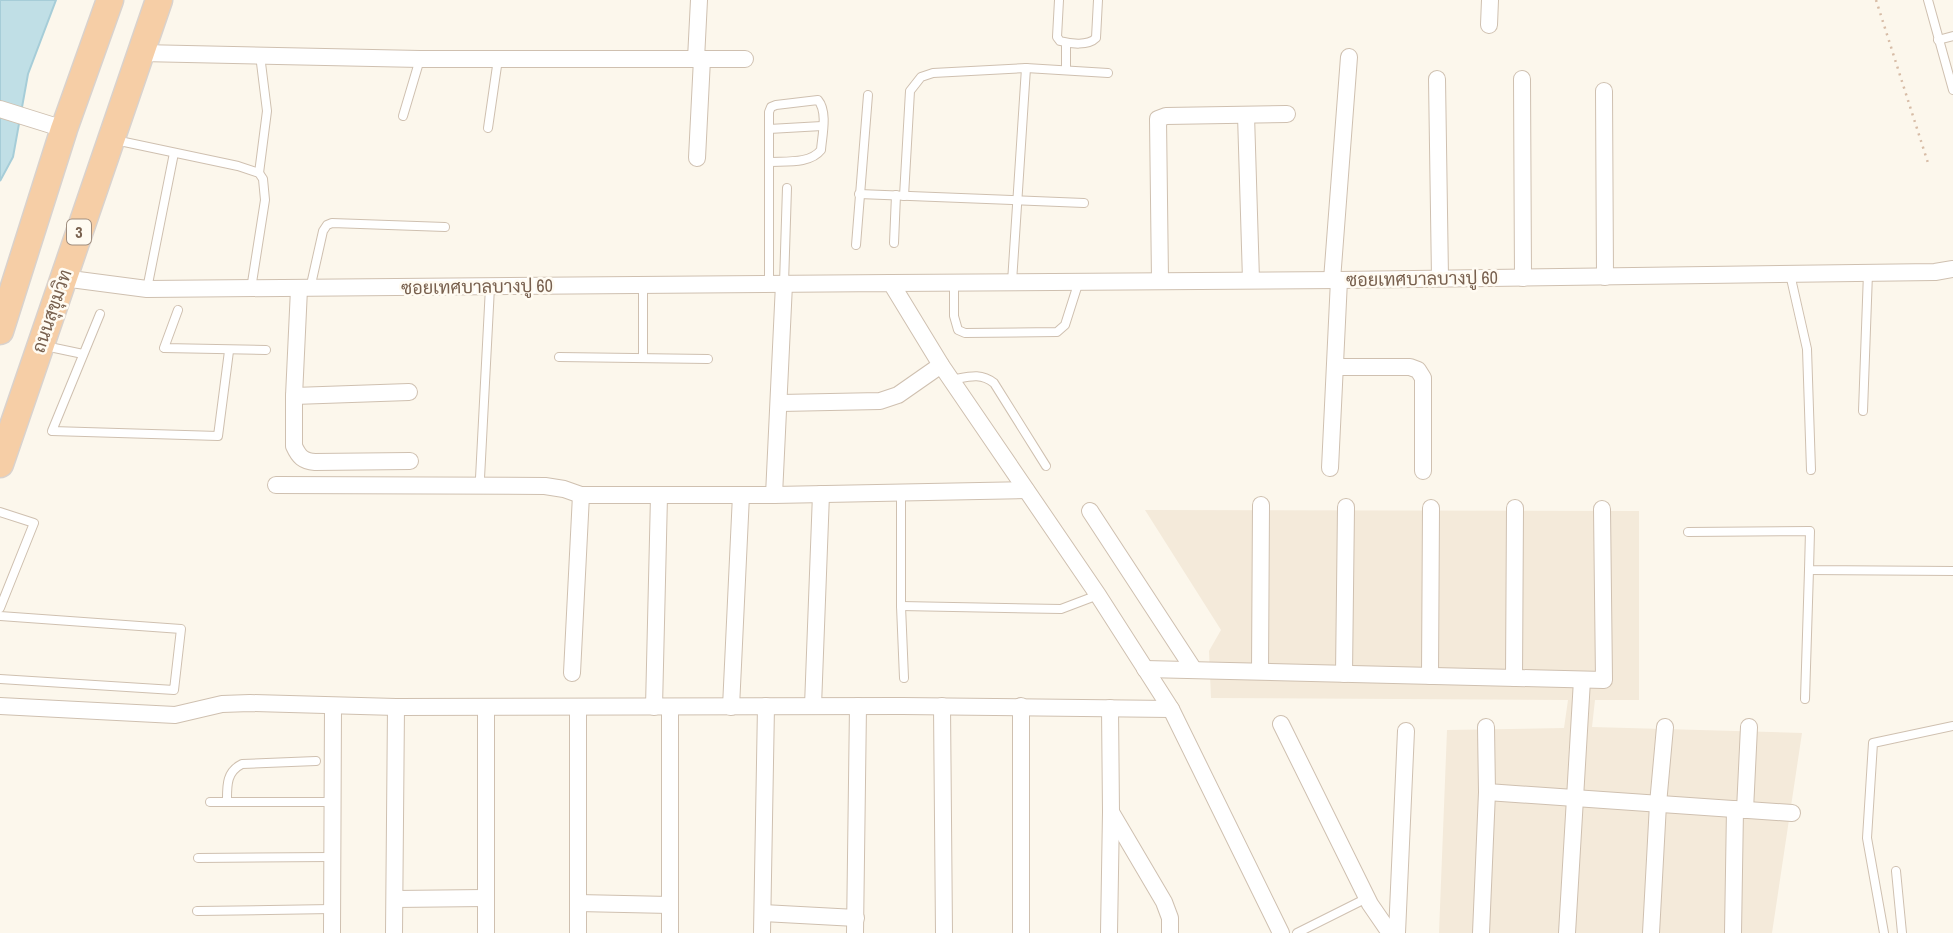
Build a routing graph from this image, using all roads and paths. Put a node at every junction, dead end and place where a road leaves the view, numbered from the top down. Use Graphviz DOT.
graph roads {
  1 [pos="110,0"];
  2 [pos="159,0"];
  3 [pos="699,0"];
  4 [pos="1059,0"];
  5 [pos="1098,0"];
  6 [pos="1490,0"];
  7 [pos="1876,0"];
  8 [pos="1928,0"];
  9 [pos="1489,25"];
  10 [pos="1953,36"];
  11 [pos="1938,40"];
  12 [pos="1066,43"];
  13 [pos="141,53"];
  14 [pos="1953,53"];
  15 [pos="260,55"];
  16 [pos="1942,56"];
  17 [pos="1349,57"];
  18 [pos="420,59"];
  19 [pos="498,59"];
  20 [pos="699,59"];
  21 [pos="746,59"];
  22 [pos="1026,68"];
  23 [pos="1066,69"];
  24 [pos="1108,73"];
  25 [pos="1437,79"];
  26 [pos="1522,79"];
  27 [pos="1953,90"];
  28 [pos="1604,91"];
  29 [pos="868,95"];
  30 [pos="0,109"];
  31 [pos="1287,114"];
  32 [pos="1246,115"];
  33 [pos="403,116"];
  34 [pos="822,126"];
  35 [pos="488,128"];
  36 [pos="769,129"];
  37 [pos="64,130"];
  38 [pos="111,139"];
  39 [pos="174,153"];
  40 [pos="697,158"];
  41 [pos="769,162"];
  42 [pos="1928,163"];
  43 [pos="259,173"];
  44 [pos="787,187"];
  45 [pos="859,194"];
  46 [pos="900,196"];
  47 [pos="1017,201"];
  48 [pos="1084,203"];
  49 [pos="445,226"];
  50 [pos="894,243"];
  51 [pos="856,245"];
  52 [pos="1953,269"];
  53 [pos="1868,273"];
  54 [pos="1790,274"];
  55 [pos="1605,277"];
  56 [pos="63,278"];
  57 [pos="1440,278"];
  58 [pos="1523,278"];
  59 [pos="1251,279"];
  60 [pos="1160,280"];
  61 [pos="1335,280"];
  62 [pos="1079,281"];
  63 [pos="954,282"];
  64 [pos="1012,282"];
  65 [pos="891,283"];
  66 [pos="777,284"];
  67 [pos="643,286"];
  68 [pos="490,287"];
  69 [pos="147,289"];
  70 [pos="251,289"];
  71 [pos="305,289"];
  72 [pos="178,310"];
  73 [pos="100,314"];
  74 [pos="0,331"];
  75 [pos="40,345"];
  76 [pos="266,350"];
  77 [pos="229,351"];
  78 [pos="83,355"];
  79 [pos="559,357"];
  80 [pos="643,358"];
  81 [pos="708,359"];
  82 [pos="941,365"];
  83 [pos="1335,367"];
  84 [pos="951,380"];
  85 [pos="409,392"];
  86 [pos="294,396"];
  87 [pos="780,403"];
  88 [pos="1863,411"];
  89 [pos="410,461"];
  90 [pos="0,464"];
  91 [pos="1046,466"];
  92 [pos="1330,468"];
  93 [pos="1423,471"];
  94 [pos="1811,471"];
  95 [pos="480,478"];
  96 [pos="276,485"];
  97 [pos="1026,491"];
  98 [pos="901,493"];
  99 [pos="821,494"];
  100 [pos="582,495"];
  101 [pos="741,495"];
  102 [pos="774,495"];
  103 [pos="659,496"];
  104 [pos="1261,505"];
  105 [pos="1346,507"];
  106 [pos="1430,508"];
  107 [pos="1516,508"];
  108 [pos="1602,509"];
  109 [pos="1090,511"];
  110 [pos="0,512"];
  111 [pos="1688,533"];
  112 [pos="1809,570"];
  113 [pos="1953,571"];
  114 [pos="1098,595"];
  115 [pos="901,606"];
  116 [pos="0,608"];
  117 [pos="0,615"];
  118 [pos="1145,668"];
  119 [pos="1194,670"];
  120 [pos="1260,671"];
  121 [pos="572,673"];
  122 [pos="1344,674"];
  123 [pos="1430,676"];
  124 [pos="904,678"];
  125 [pos="1514,678"];
  126 [pos="0,679"];
  127 [pos="1582,680"];
  128 [pos="1805,699"];
  129 [pos="0,706"];
  130 [pos="333,706"];
  131 [pos="766,706"];
  132 [pos="813,706"];
  133 [pos="858,706"];
  134 [pos="942,706"];
  135 [pos="1021,706"];
  136 [pos="396,707"];
  137 [pos="486,707"];
  138 [pos="578,707"];
  139 [pos="662,707"];
  140 [pos="731,707"];
  141 [pos="1110,708"];
  142 [pos="1171,709"];
  143 [pos="1281,724"];
  144 [pos="1953,726"];
  145 [pos="1486,727"];
  146 [pos="1665,727"];
  147 [pos="1749,727"];
  148 [pos="1406,731"];
  149 [pos="316,761"];
  150 [pos="1487,792"];
  151 [pos="1575,799"];
  152 [pos="210,802"];
  153 [pos="227,802"];
  154 [pos="331,802"];
  155 [pos="1658,804"];
  156 [pos="1740,810"];
  157 [pos="1111,812"];
  158 [pos="1792,813"];
  159 [pos="198,858"];
  160 [pos="331,858"];
  161 [pos="1896,871"];
  162 [pos="485,898"];
  163 [pos="1367,898"];
  164 [pos="395,899"];
  165 [pos="578,903"];
  166 [pos="670,905"];
  167 [pos="332,909"];
  168 [pos="197,911"];
  169 [pos="762,913"];
  170 [pos="856,925"];
  171 [pos="1277,930"];
  172 [pos="332,933"];
  173 [pos="394,933"];
  174 [pos="486,933"];
  175 [pos="578,933"];
  176 [pos="670,933"];
  177 [pos="762,933"];
  178 [pos="944,933"];
  179 [pos="1021,933"];
  180 [pos="1109,933"];
  181 [pos="1170,933"];
  182 [pos="1297,933"];
  183 [pos="1390,933"];
  184 [pos="1397,933"];
  185 [pos="1481,933"];
  186 [pos="1567,933"];
  187 [pos="1651,933"];
  188 [pos="1733,933"];
  189 [pos="1884,933"];
  190 [pos="1902,933"];
  1 -- 37 [label="highway"];
  2 -- 13 [label="highway, ถนนสุขุมวิท / 3"];
  3 -- 20 [label="street"];
  4 -- 12 [label="lane"];
  5 -- 12 [label="lane"];
  6 -- 9 [label="street"];
  7 -- 42 [label="path"];
  8 -- 11 [label="lane"];
  10 -- 11 [label="lane"];
  11 -- 16 [label="lane"];
  12 -- 23 [label="lane"];
  13 -- 15 [label="street"];
  13 -- 38 [label="highway, ถนนสุขุมวิท / 3"];
  14 -- 16 [label="lane"];
  15 -- 18 [label="street"];
  15 -- 43 [label="lane"];
  16 -- 27 [label="lane"];
  17 -- 61 [label="street"];
  18 -- 19 [label="street"];
  18 -- 33 [label="lane"];
  19 -- 20 [label="street"];
  19 -- 35 [label="lane"];
  20 -- 21 [label="street"];
  20 -- 40 [label="street"];
  22 -- 23 [label="lane"];
  22 -- 46 [label="lane"];
  22 -- 47 [label="lane"];
  23 -- 24 [label="lane"];
  25 -- 57 [label="street"];
  26 -- 58 [label="street"];
  28 -- 55 [label="street"];
  29 -- 45 [label="lane"];
  30 -- 37 [label="street"];
  31 -- 32 [label="street"];
  32 -- 59 [label="street"];
  32 -- 60 [label="street"];
  34 -- 36 [label="lane"];
  34 -- 36 [label="lane"];
  34 -- 41 [label="lane"];
  36 -- 41 [label="lane"];
  37 -- 74 [label="highway"];
  38 -- 39 [label="lane"];
  38 -- 56 [label="highway, ถนนสุขุมวิท / 3"];
  39 -- 43 [label="lane"];
  39 -- 69 [label="lane"];
  41 -- 66 [label="lane"];
  43 -- 70 [label="lane"];
  44 -- 66 [label="lane"];
  45 -- 46 [label="lane"];
  45 -- 51 [label="lane"];
  46 -- 47 [label="lane"];
  46 -- 50 [label="lane"];
  47 -- 48 [label="lane"];
  47 -- 64 [label="lane"];
  49 -- 71 [label="lane"];
  52 -- 53 [label="street, ซอยเทศบาลบางปู 60"];
  53 -- 54 [label="street, ซอยเทศบาลบางปู 60"];
  53 -- 88 [label="lane"];
  54 -- 55 [label="street, ซอยเทศบาลบางปู 60"];
  54 -- 94 [label="lane"];
  55 -- 58 [label="street, ซอยเทศบาลบางปู 60"];
  56 -- 69 [label="street, ซอยเทศบาลบางปู 60"];
  56 -- 75 [label="highway, ถนนสุขุมวิท / 3"];
  57 -- 58 [label="street, ซอยเทศบาลบางปู 60"];
  57 -- 61 [label="street, ซอยเทศบาลบางปู 60"];
  59 -- 60 [label="street, ซอยเทศบาลบางปู 60"];
  59 -- 61 [label="street, ซอยเทศบาลบางปู 60"];
  60 -- 62 [label="street, ซอยเทศบาลบางปู 60"];
  61 -- 83 [label="street"];
  62 -- 63 [label="lane"];
  62 -- 64 [label="street, ซอยเทศบาลบางปู 60"];
  63 -- 64 [label="street, ซอยเทศบาลบางปู 60"];
  63 -- 65 [label="street, ซอยเทศบาลบางปู 60"];
  65 -- 66 [label="street, ซอยเทศบาลบางปู 60"];
  65 -- 82 [label="street"];
  66 -- 67 [label="street, ซอยเทศบาลบางปู 60"];
  66 -- 87 [label="street"];
  67 -- 68 [label="street, ซอยเทศบาลบางปู 60"];
  67 -- 80 [label="lane"];
  68 -- 71 [label="street, ซอยเทศบาลบางปู 60"];
  68 -- 95 [label="lane"];
  69 -- 70 [label="street, ซอยเทศบาลบางปู 60"];
  70 -- 71 [label="street, ซอยเทศบาลบางปู 60"];
  71 -- 86 [label="street"];
  72 -- 77 [label="lane"];
  73 -- 78 [label="lane"];
  75 -- 78 [label="lane"];
  75 -- 90 [label="highway, ถนนสุขุมวิท / 3"];
  76 -- 77 [label="lane"];
  77 -- 78 [label="lane"];
  79 -- 80 [label="lane"];
  80 -- 81 [label="lane"];
  82 -- 84 [label="street"];
  82 -- 87 [label="street"];
  83 -- 92 [label="street"];
  83 -- 93 [label="street"];
  84 -- 91 [label="lane"];
  84 -- 97 [label="street"];
  85 -- 86 [label="street"];
  86 -- 89 [label="street"];
  87 -- 102 [label="street"];
  96 -- 100 [label="street"];
  97 -- 98 [label="street"];
  97 -- 114 [label="street"];
  98 -- 99 [label="street"];
  98 -- 115 [label="lane"];
  99 -- 102 [label="street"];
  99 -- 132 [label="street"];
  100 -- 103 [label="street"];
  100 -- 121 [label="street"];
  101 -- 102 [label="street"];
  101 -- 103 [label="street"];
  101 -- 140 [label="street"];
  103 -- 139 [label="street"];
  104 -- 120 [label="street"];
  105 -- 122 [label="street"];
  106 -- 123 [label="street"];
  107 -- 125 [label="street"];
  108 -- 127 [label="street"];
  109 -- 119 [label="street"];
  110 -- 116 [label="lane"];
  111 -- 112 [label="lane"];
  112 -- 113 [label="lane"];
  112 -- 128 [label="lane"];
  114 -- 115 [label="lane"];
  114 -- 118 [label="street"];
  115 -- 124 [label="lane"];
  117 -- 126 [label="lane"];
  118 -- 119 [label="street"];
  118 -- 142 [label="street"];
  119 -- 120 [label="street"];
  120 -- 122 [label="street"];
  122 -- 123 [label="street"];
  123 -- 125 [label="street"];
  125 -- 127 [label="street"];
  127 -- 151 [label="street"];
  129 -- 130 [label="street"];
  130 -- 136 [label="street"];
  130 -- 154 [label="street"];
  131 -- 132 [label="street"];
  131 -- 140 [label="street"];
  131 -- 169 [label="street"];
  132 -- 133 [label="street"];
  133 -- 134 [label="street"];
  133 -- 170 [label="street"];
  134 -- 135 [label="street"];
  134 -- 178 [label="street"];
  135 -- 141 [label="street"];
  135 -- 179 [label="street"];
  136 -- 137 [label="street"];
  136 -- 164 [label="street"];
  137 -- 138 [label="street"];
  137 -- 162 [label="street"];
  138 -- 139 [label="street"];
  138 -- 165 [label="street"];
  139 -- 140 [label="street"];
  139 -- 166 [label="street"];
  141 -- 142 [label="street"];
  141 -- 157 [label="street"];
  142 -- 171 [label="street"];
  143 -- 163 [label="street"];
  144 -- 189 [label="lane"];
  145 -- 150 [label="street"];
  146 -- 155 [label="street"];
  147 -- 156 [label="street"];
  148 -- 184 [label="street"];
  149 -- 153 [label="lane"];
  150 -- 151 [label="street"];
  150 -- 185 [label="street"];
  151 -- 155 [label="street"];
  151 -- 186 [label="street"];
  152 -- 153 [label="lane"];
  153 -- 154 [label="lane"];
  154 -- 160 [label="street"];
  155 -- 156 [label="street"];
  155 -- 187 [label="street"];
  156 -- 158 [label="street"];
  156 -- 188 [label="street"];
  157 -- 180 [label="street"];
  157 -- 181 [label="street"];
  159 -- 160 [label="lane"];
  160 -- 167 [label="street"];
  161 -- 190 [label="lane"];
  162 -- 164 [label="street"];
  162 -- 174 [label="street"];
  163 -- 182 [label="lane"];
  163 -- 183 [label="street"];
  164 -- 173 [label="street"];
  165 -- 166 [label="street"];
  165 -- 175 [label="street"];
  166 -- 176 [label="street"];
  167 -- 168 [label="lane"];
  167 -- 172 [label="street"];
  169 -- 170 [label="street"];
  169 -- 177 [label="street"];
}
